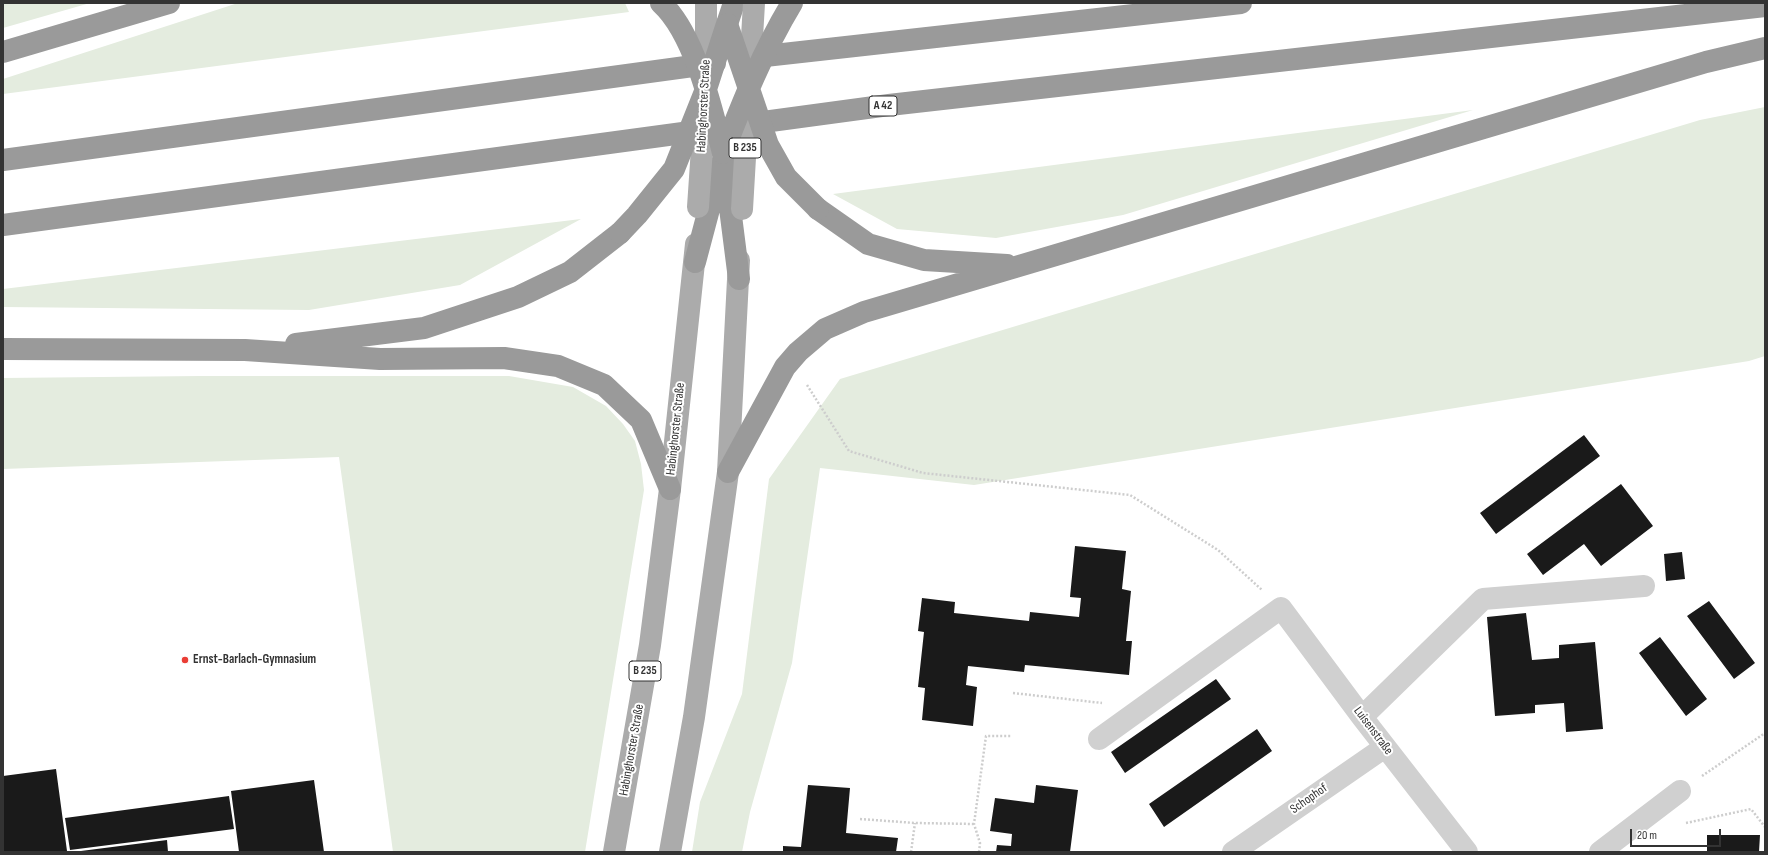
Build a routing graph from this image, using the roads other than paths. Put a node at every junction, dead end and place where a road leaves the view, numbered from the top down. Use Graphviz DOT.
graph roads {
  1 [pos="168,3"];
  2 [pos="661,3"];
  3 [pos="706,3"];
  4 [pos="734,3"];
  5 [pos="754,3"];
  6 [pos="792,3"];
  7 [pos="1241,3"];
  8 [pos="1765,6"];
  9 [pos="725,13"];
  10 [pos="1765,48"];
  11 [pos="3,52"];
  12 [pos="748,87"];
  13 [pos="706,89"];
  14 [pos="723,153"];
  15 [pos="3,160"];
  16 [pos="720,208"];
  17 [pos="3,225"];
  18 [pos="1025,266"];
  19 [pos="3,348"];
  20 [pos="245,350"];
  21 [pos="728,472"];
  22 [pos="670,489"];
  23 [pos="1644,586"];
  24 [pos="1362,717"];
  25 [pos="1099,739"];
  26 [pos="1385,746"];
  27 [pos="1680,791"];
  28 [pos="614,852"];
  29 [pos="670,852"];
  30 [pos="1233,852"];
  31 [pos="1467,852"];
  32 [pos="1600,852"];
  1 -- 11 [label="highway"];
  2 -- 13 [label="highway, bridge"];
  3 -- 13 [label="main road, Habinghorster Straße / B 235, bridge"];
  4 -- 9 [label="highway"];
  5 -- 12 [label="main road, Habinghorster Straße / B 235, bridge"];
  6 -- 12 [label="highway, bridge"];
  7 -- 15 [label="highway"];
  8 -- 17 [label="highway, A 42"];
  9 -- 12 [label="highway, bridge"];
  9 -- 13 [label="highway, bridge"];
  10 -- 18 [label="highway"];
  12 -- 14 [label="highway, bridge"];
  12 -- 16 [label="main road, Habinghorster Straße / B 235, bridge"];
  12 -- 18 [label="highway, bridge"];
  13 -- 14 [label="highway, bridge"];
  13 -- 16 [label="main road, Habinghorster Straße / B 235, bridge"];
  13 -- 20 [label="highway, bridge"];
  14 -- 16 [label="highway"];
  16 -- 21 [label="main road, Habinghorster Straße / B 235"];
  16 -- 22 [label="main road, Habinghorster Straße / B 235"];
  18 -- 21 [label="highway"];
  19 -- 20 [label="highway"];
  20 -- 22 [label="highway"];
  21 -- 29 [label="main road, Habinghorster Straße / B 235"];
  22 -- 28 [label="main road, Habinghorster Straße / B 235"];
  23 -- 24 [label="street"];
  24 -- 25 [label="street, Luisenstraße"];
  24 -- 26 [label="street, Luisenstraße"];
  26 -- 30 [label="street, Schophof"];
  26 -- 31 [label="street, Luisenstraße"];
  27 -- 32 [label="street"];
}
